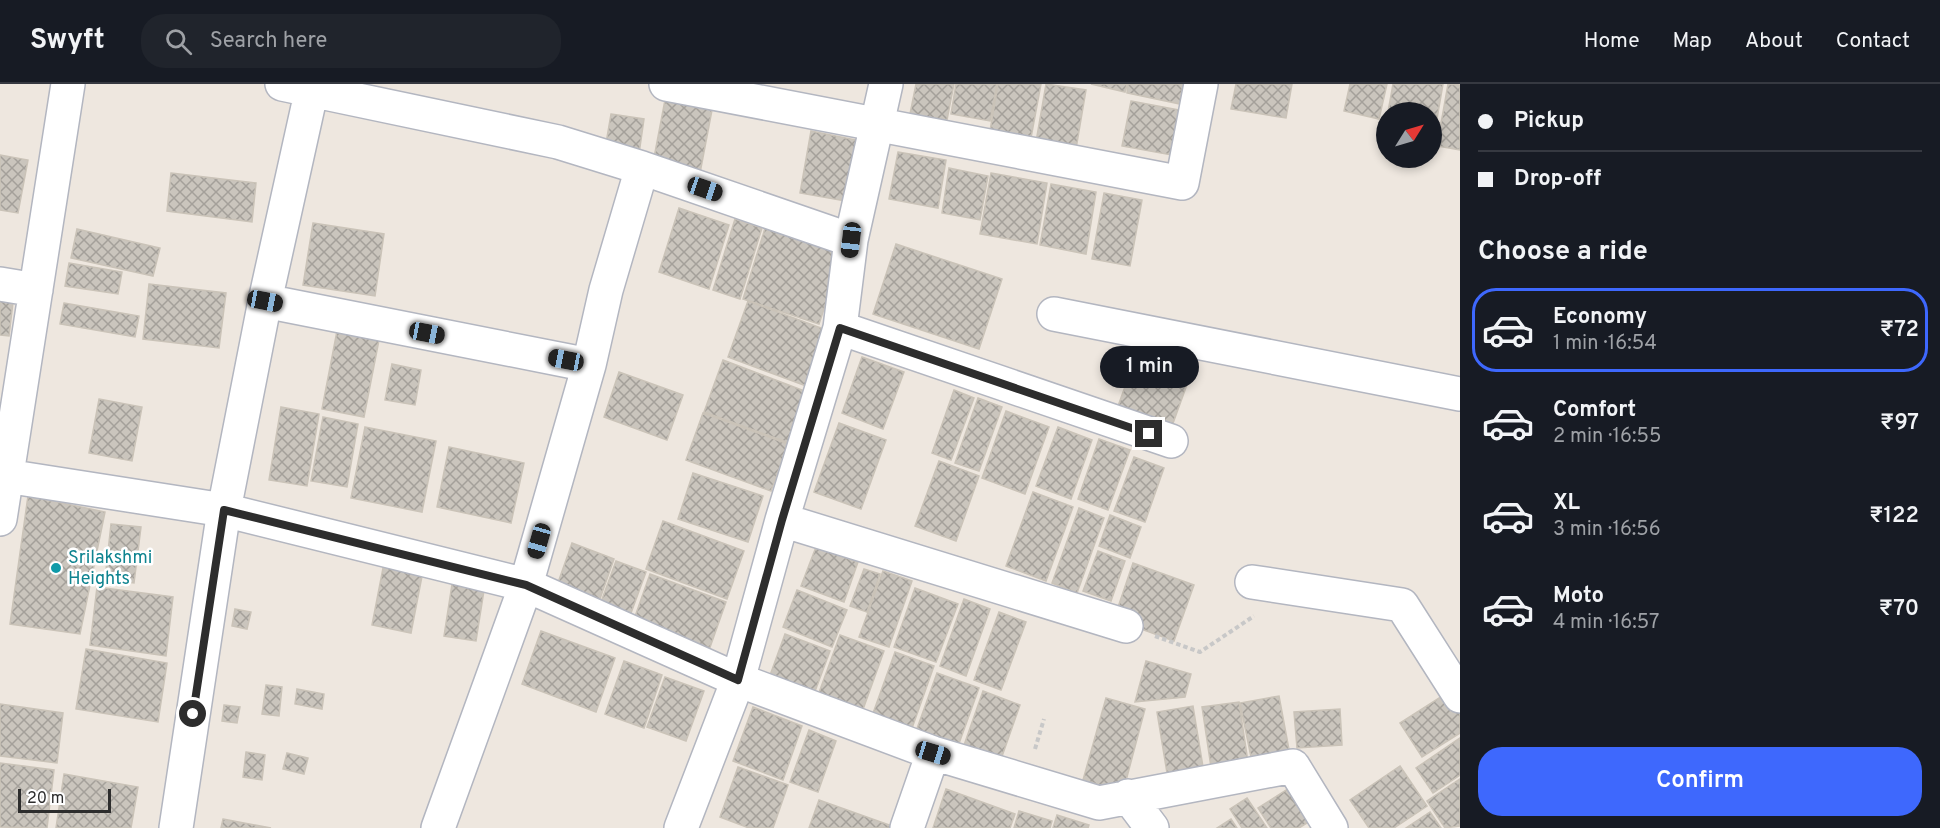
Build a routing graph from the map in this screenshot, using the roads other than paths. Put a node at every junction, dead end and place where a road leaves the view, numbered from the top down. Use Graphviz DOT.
graph roads {
  1 [pos="68,84"];
  2 [pos="666,84"];
  3 [pos="886,84"];
  4 [pos="1202,84"];
  5 [pos="302,86"];
  6 [pos="878,125"];
  7 [pos="642,168"];
  8 [pos="851,240"];
  9 [pos="0,284"];
  10 [pos="36,290"];
  11 [pos="265,301"];
  12 [pos="1054,314"];
  13 [pos="840,328"];
  14 [pos="589,365"];
  15 [pos="1460,394"];
  16 [pos="1171,441"];
  17 [pos="3,476"];
  18 [pos="224,510"];
  19 [pos="0,519"];
  20 [pos="782,520"];
  21 [pos="526,585"];
  22 [pos="1257,597"];
  23 [pos="1126,626"];
  24 [pos="738,680"];
  25 [pos="1460,696"];
  26 [pos="933,753"];
  27 [pos="1108,809"];
  28 [pos="176,828"];
  29 [pos="438,828"];
  30 [pos="681,828"];
  31 [pos="907,828"];
  32 [pos="1152,828"];
  33 [pos="1331,828"];
  1 -- 10 [label="street"];
  2 -- 6 [label="street"];
  3 -- 6 [label="street"];
  4 -- 6 [label="street"];
  5 -- 7 [label="street"];
  5 -- 11 [label="street"];
  6 -- 8 [label="street"];
  7 -- 8 [label="street"];
  7 -- 14 [label="street"];
  8 -- 13 [label="street"];
  9 -- 10 [label="street"];
  10 -- 17 [label="street"];
  11 -- 14 [label="street"];
  11 -- 18 [label="street"];
  12 -- 15 [label="street"];
  13 -- 16 [label="street"];
  13 -- 20 [label="street"];
  14 -- 21 [label="street"];
  17 -- 18 [label="street"];
  17 -- 19 [label="street"];
  18 -- 21 [label="street"];
  18 -- 28 [label="street"];
  20 -- 23 [label="street"];
  20 -- 24 [label="street"];
  21 -- 24 [label="street"];
  21 -- 29 [label="street"];
  22 -- 25 [label="street"];
  24 -- 26 [label="street"];
  24 -- 30 [label="street"];
  26 -- 27 [label="street"];
  26 -- 31 [label="street"];
  27 -- 32 [label="street"];
  27 -- 33 [label="street"];
}
